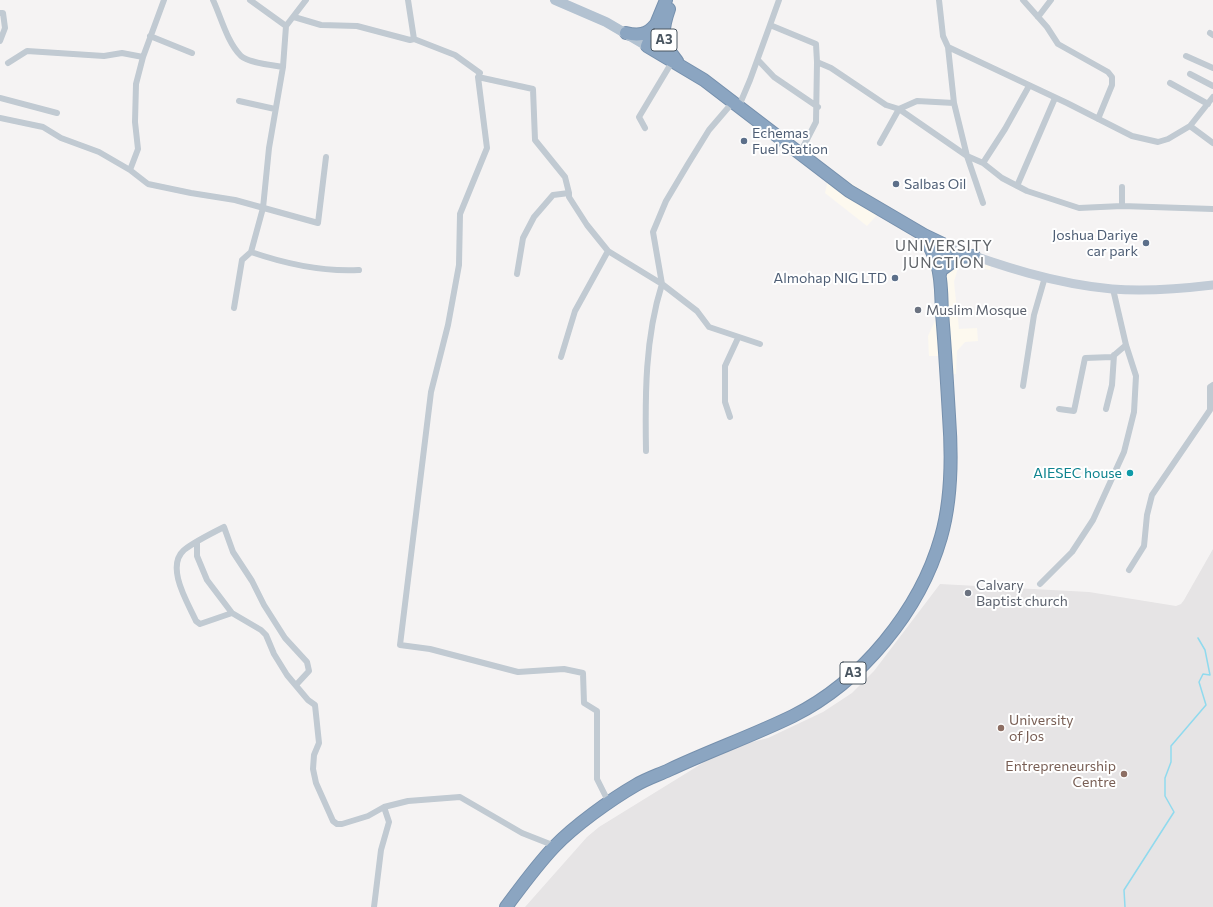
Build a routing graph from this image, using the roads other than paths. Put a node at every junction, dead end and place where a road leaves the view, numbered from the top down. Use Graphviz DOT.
graph roads {
  1 [pos="164,0"];
  2 [pos="213,0"];
  3 [pos="250,0"];
  4 [pos="306,0"];
  5 [pos="408,0"];
  6 [pos="554,0"];
  7 [pos="779,0"];
  8 [pos="939,0"];
  9 [pos="1023,0"];
  10 [pos="1051,0"];
  11 [pos="571,3"];
  12 [pos="669,3"];
  13 [pos="0,12"];
  14 [pos="294,17"];
  15 [pos="1038,17"];
  16 [pos="655,24"];
  17 [pos="770,25"];
  18 [pos="286,26"];
  19 [pos="626,33"];
  20 [pos="150,36"];
  21 [pos="414,39"];
  22 [pos="0,41"];
  23 [pos="647,46"];
  24 [pos="948,47"];
  25 [pos="192,53"];
  26 [pos="1186,56"];
  27 [pos="143,57"];
  28 [pos="758,60"];
  29 [pos="817,62"];
  30 [pos="8,63"];
  31 [pos="677,65"];
  32 [pos="283,66"];
  33 [pos="1213,68"];
  34 [pos="1190,74"];
  35 [pos="478,77"];
  36 [pos="1170,82"];
  37 [pos="1029,86"];
  38 [pos="1213,86"];
  39 [pos="1213,97"];
  40 [pos="0,98"];
  41 [pos="1055,98"];
  42 [pos="239,101"];
  43 [pos="954,103"];
  44 [pos="736,104"];
  45 [pos="1208,104"];
  46 [pos="818,107"];
  47 [pos="275,109"];
  48 [pos="899,109"];
  49 [pos="57,113"];
  50 [pos="0,118"];
  51 [pos="1098,119"];
  52 [pos="1190,126"];
  53 [pos="645,128"];
  54 [pos="880,143"];
  55 [pos="1213,143"];
  56 [pos="800,153"];
  57 [pos="326,156"];
  58 [pos="967,156"];
  59 [pos="983,163"];
  60 [pos="130,170"];
  61 [pos="1018,186"];
  62 [pos="1122,187"];
  63 [pos="569,192"];
  64 [pos="983,203"];
  65 [pos="1122,206"];
  66 [pos="263,208"];
  67 [pos="1213,209"];
  68 [pos="924,235"];
  69 [pos="944,244"];
  70 [pos="608,251"];
  71 [pos="250,252"];
  72 [pos="974,256"];
  73 [pos="359,270"];
  74 [pos="939,270"];
  75 [pos="517,274"];
  76 [pos="1045,277"];
  77 [pos="1213,283"];
  78 [pos="662,284"];
  79 [pos="1113,289"];
  80 [pos="234,308"];
  81 [pos="738,338"];
  82 [pos="760,344"];
  83 [pos="1126,345"];
  84 [pos="1114,355"];
  85 [pos="561,357"];
  86 [pos="1213,385"];
  87 [pos="1023,386"];
  88 [pos="1059,409"];
  89 [pos="1106,409"];
  90 [pos="730,417"];
  91 [pos="646,451"];
  92 [pos="197,543"];
  93 [pos="1129,570"];
  94 [pos="1040,584"];
  95 [pos="232,613"];
  96 [pos="296,685"];
  97 [pos="609,803"];
  98 [pos="384,807"];
  99 [pos="555,846"];
  100 [pos="374,907"];
  101 [pos="506,907"];
  1 -- 20 [label="street"];
  2 -- 32 [label="street"];
  3 -- 18 [label="street"];
  4 -- 14 [label="street"];
  5 -- 21 [label="street"];
  6 -- 11 [label="main road"];
  7 -- 17 [label="street"];
  8 -- 24 [label="street"];
  9 -- 15 [label="street"];
  10 -- 15 [label="street"];
  11 -- 19 [label="main road"];
  12 -- 16 [label="highway, A3"];
  12 -- 31 [label="highway, A3"];
  13 -- 22 [label="street"];
  14 -- 18 [label="street"];
  14 -- 21 [label="street"];
  15 -- 51 [label="street"];
  16 -- 19 [label="highway, A3"];
  16 -- 23 [label="highway, A3"];
  17 -- 28 [label="street"];
  17 -- 29 [label="street"];
  18 -- 32 [label="street"];
  19 -- 23 [label="main road"];
  20 -- 25 [label="street"];
  20 -- 27 [label="street"];
  21 -- 35 [label="street"];
  23 -- 31 [label="highway, A3"];
  24 -- 37 [label="street"];
  24 -- 43 [label="street"];
  26 -- 33 [label="street"];
  27 -- 30 [label="street"];
  27 -- 60 [label="street"];
  28 -- 44 [label="street"];
  28 -- 46 [label="street"];
  29 -- 46 [label="street"];
  29 -- 48 [label="street"];
  31 -- 44 [label="highway, A3"];
  31 -- 53 [label="street"];
  32 -- 47 [label="street"];
  34 -- 38 [label="street"];
  35 -- 63 [label="street"];
  35 -- 97 [label="street"];
  36 -- 45 [label="street"];
  37 -- 41 [label="street"];
  37 -- 59 [label="street"];
  39 -- 45 [label="street"];
  40 -- 49 [label="street"];
  41 -- 51 [label="street"];
  41 -- 61 [label="street"];
  42 -- 47 [label="street"];
  43 -- 48 [label="street"];
  43 -- 58 [label="street"];
  44 -- 56 [label="highway, A3"];
  44 -- 78 [label="street"];
  45 -- 52 [label="street"];
  46 -- 56 [label="street"];
  47 -- 66 [label="street"];
  48 -- 54 [label="street"];
  48 -- 58 [label="street"];
  50 -- 60 [label="street"];
  51 -- 52 [label="street"];
  52 -- 55 [label="street"];
  56 -- 68 [label="highway, A3"];
  57 -- 66 [label="street"];
  58 -- 59 [label="street"];
  58 -- 64 [label="street"];
  59 -- 61 [label="street"];
  60 -- 66 [label="street"];
  61 -- 65 [label="street"];
  62 -- 65 [label="street"];
  63 -- 70 [label="street"];
  63 -- 75 [label="street"];
  65 -- 67 [label="street"];
  66 -- 71 [label="street"];
  68 -- 69 [label="highway, A3"];
  68 -- 74 [label="highway, A3"];
  69 -- 72 [label="main road"];
  69 -- 74 [label="highway, A3"];
  70 -- 78 [label="street"];
  70 -- 85 [label="street"];
  71 -- 73 [label="street"];
  71 -- 80 [label="street"];
  72 -- 74 [label="highway"];
  72 -- 76 [label="main road"];
  74 -- 97 [label="highway, A3"];
  76 -- 79 [label="main road"];
  76 -- 87 [label="street"];
  77 -- 79 [label="main road"];
  78 -- 81 [label="street"];
  78 -- 91 [label="street"];
  79 -- 83 [label="street"];
  81 -- 82 [label="street"];
  81 -- 90 [label="street"];
  83 -- 84 [label="street"];
  83 -- 94 [label="street"];
  84 -- 88 [label="street"];
  84 -- 89 [label="street"];
  86 -- 93 [label="street"];
  92 -- 95 [label="street"];
  92 -- 95 [label="street"];
  92 -- 96 [label="street"];
  95 -- 96 [label="street"];
  96 -- 98 [label="street"];
  97 -- 99 [label="highway, A3"];
  98 -- 99 [label="street"];
  98 -- 100 [label="street"];
  99 -- 101 [label="highway, A3"];
}
